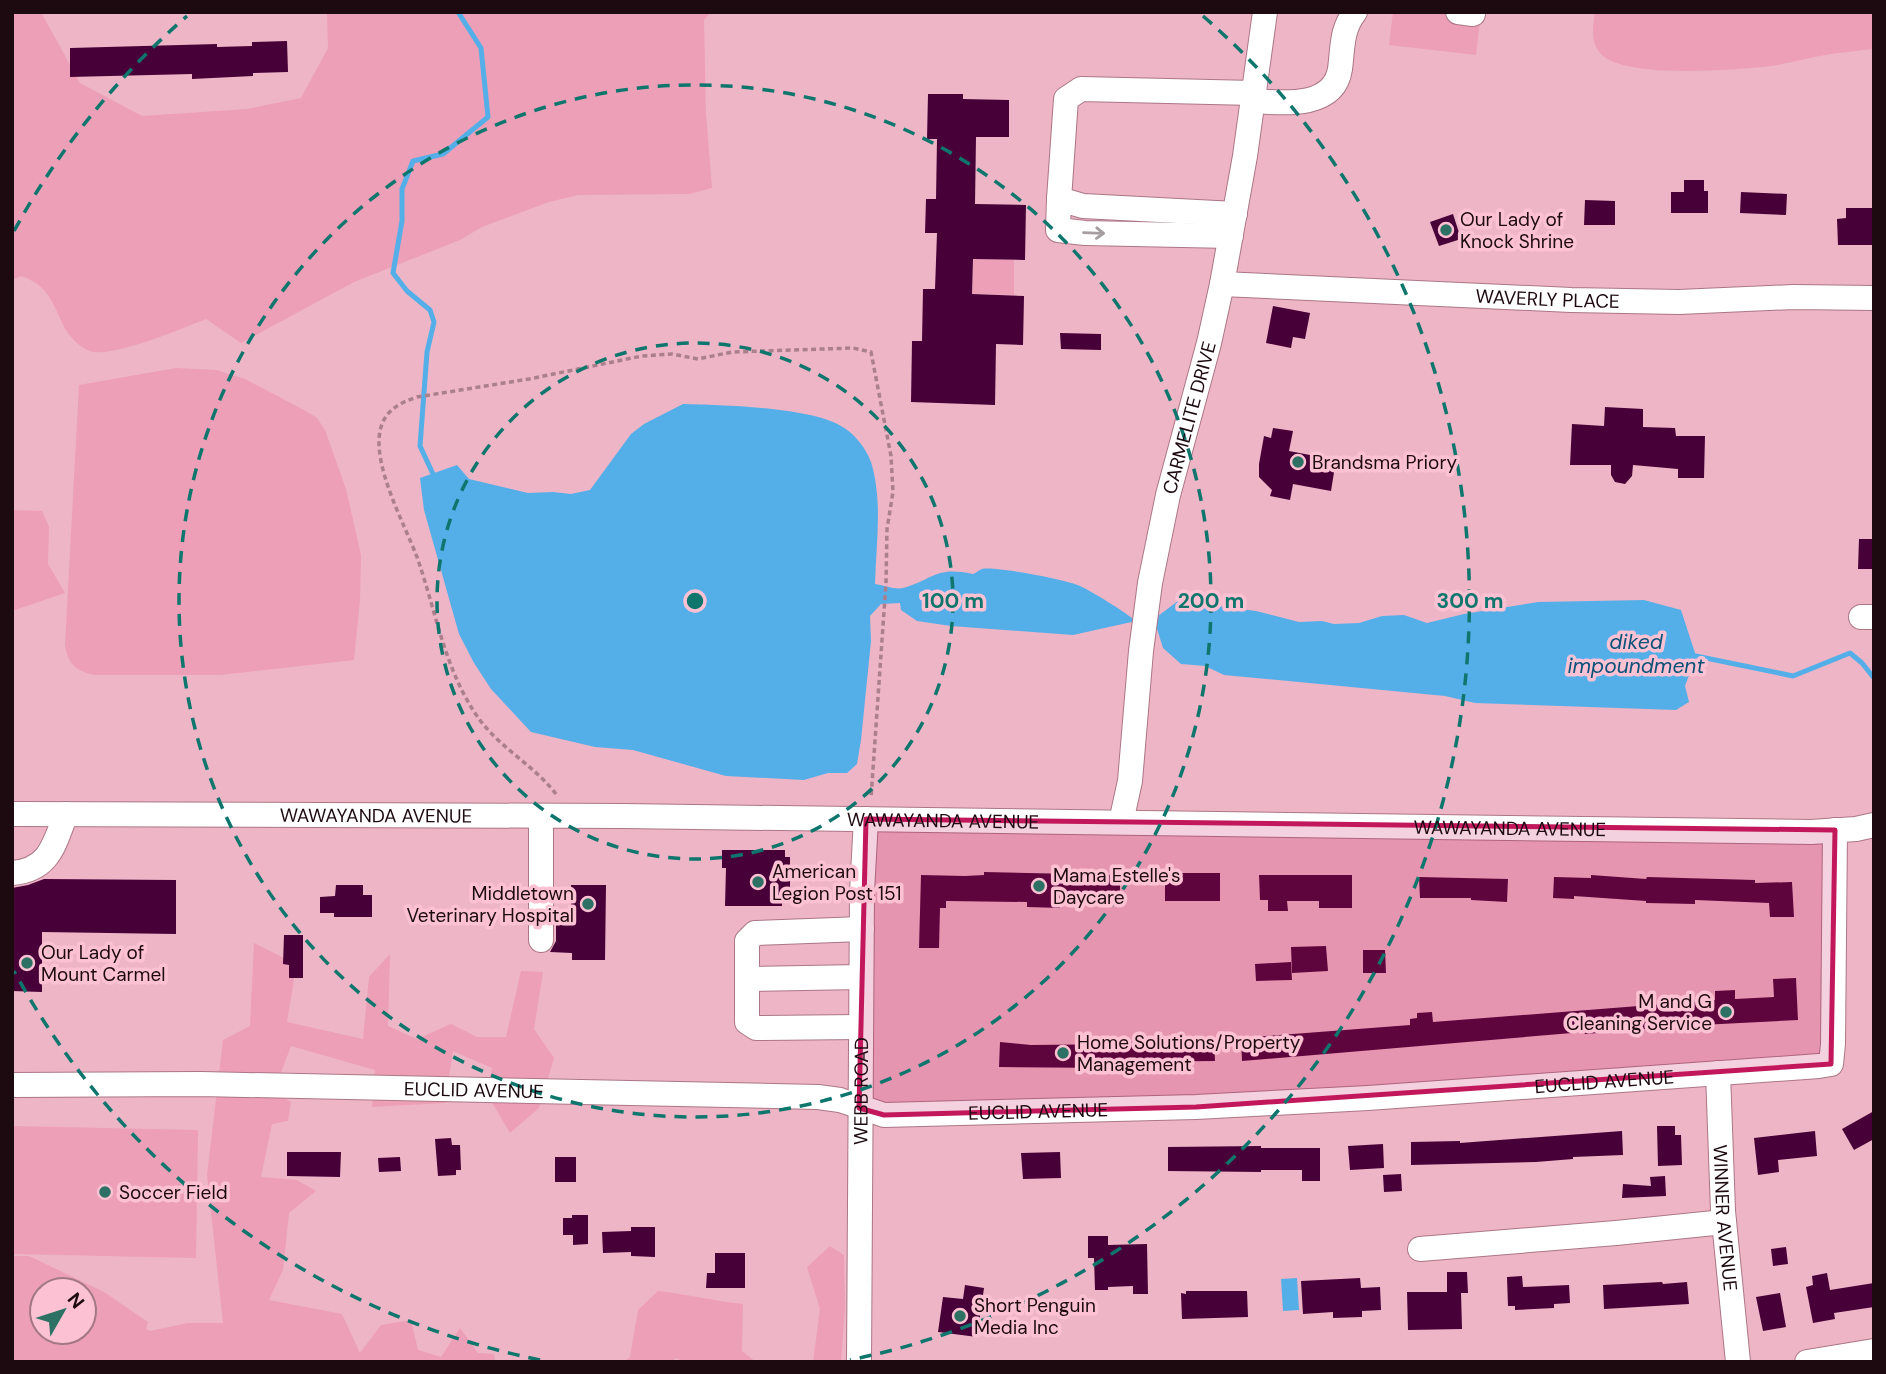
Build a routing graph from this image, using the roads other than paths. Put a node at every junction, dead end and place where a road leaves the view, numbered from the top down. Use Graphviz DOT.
graph roads {
  1 [pos="1265,12"];
  2 [pos="1355,12"];
  3 [pos="1253,97"];
  4 [pos="1233,225"];
  5 [pos="1223,284"];
  6 [pos="1874,298"];
  7 [pos="869,809"];
  8 [pos="12,814"];
  9 [pos="66,814"];
  10 [pos="552,816"];
  11 [pos="1121,822"];
  12 [pos="1874,825"];
  13 [pos="1835,830"];
  14 [pos="12,873"];
  15 [pos="862,929"];
  16 [pos="541,940"];
  17 [pos="861,977"];
  18 [pos="747,979"];
  19 [pos="860,1027"];
  20 [pos="1718,1073"];
  21 [pos="12,1085"];
  22 [pos="859,1108"];
  23 [pos="1724,1222"];
  24 [pos="1420,1249"];
  25 [pos="1874,1352"];
  26 [pos="1823,1361"];
  27 [pos="859,1362"];
  28 [pos="1738,1362"];
  1 -- 3 [label="street, CARMELITE DRIVE"];
  2 -- 3 [label="street"];
  3 -- 4 [label="street, CARMELITE DRIVE"];
  3 -- 4 [label="street"];
  4 -- 5 [label="street, CARMELITE DRIVE"];
  5 -- 6 [label="street, WAVERLY PLACE"];
  5 -- 11 [label="street, CARMELITE DRIVE"];
  7 -- 10 [label="street, WAWAYANDA AVENUE"];
  7 -- 11 [label="street, WAWAYANDA AVENUE"];
  7 -- 15 [label="street, WEBB ROAD"];
  8 -- 9 [label="street, WAWAYANDA AVENUE"];
  9 -- 10 [label="street, WAWAYANDA AVENUE"];
  9 -- 14 [label="street"];
  10 -- 16 [label="street"];
  11 -- 13 [label="street, WAWAYANDA AVENUE"];
  12 -- 13 [label="street, WAWAYANDA AVENUE"];
  13 -- 20 [label="street, EUCLID AVENUE"];
  15 -- 17 [label="street, WEBB ROAD"];
  15 -- 18 [label="street"];
  17 -- 18 [label="street"];
  17 -- 19 [label="street, WEBB ROAD"];
  18 -- 19 [label="street"];
  19 -- 22 [label="street, WEBB ROAD"];
  20 -- 22 [label="street, EUCLID AVENUE"];
  20 -- 23 [label="street, WINNER AVENUE"];
  21 -- 22 [label="street, EUCLID AVENUE"];
  22 -- 27 [label="street, WEBB ROAD"];
  23 -- 24 [label="street"];
  23 -- 28 [label="street, WINNER AVENUE"];
  25 -- 26 [label="street"];
}
